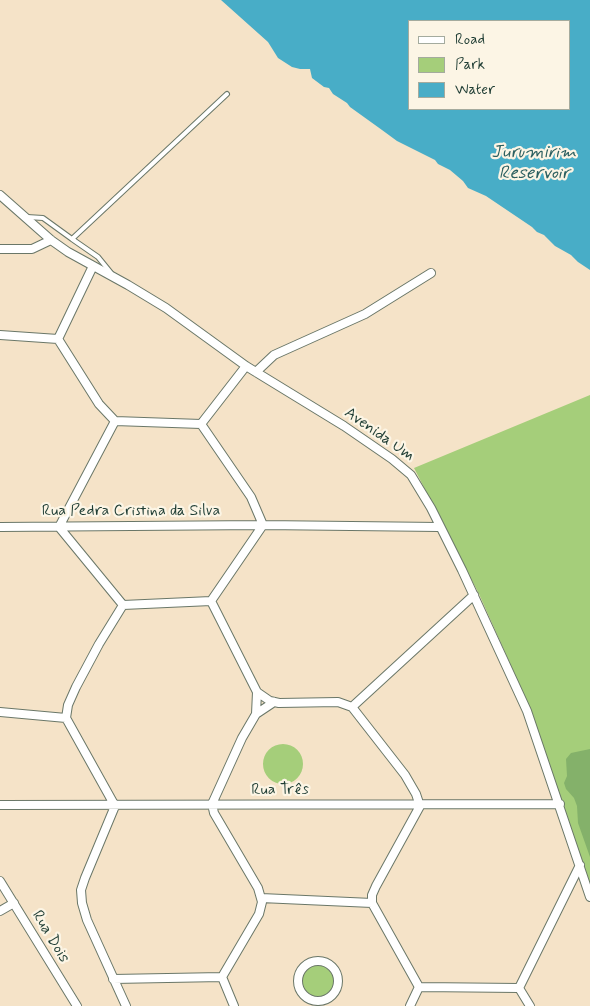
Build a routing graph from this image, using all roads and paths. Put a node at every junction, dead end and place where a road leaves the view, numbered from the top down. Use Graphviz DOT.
graph roads {
  1 [pos="227,94"];
  2 [pos="0,194"];
  3 [pos="25,217"];
  4 [pos="72,239"];
  5 [pos="51,240"];
  6 [pos="0,249"];
  7 [pos="92,266"];
  8 [pos="431,273"];
  9 [pos="114,278"];
  10 [pos="0,335"];
  11 [pos="58,339"];
  12 [pos="246,366"];
  13 [pos="256,372"];
  14 [pos="115,421"];
  15 [pos="201,424"];
  16 [pos="263,525"];
  17 [pos="0,527"];
  18 [pos="59,527"];
  19 [pos="440,527"];
  20 [pos="474,595"];
  21 [pos="211,600"];
  22 [pos="123,605"];
  23 [pos="257,692"];
  24 [pos="274,702"];
  25 [pos="352,707"];
  26 [pos="0,712"];
  27 [pos="256,714"];
  28 [pos="66,718"];
  29 [pos="212,804"];
  30 [pos="560,804"];
  31 [pos="0,805"];
  32 [pos="115,806"];
  33 [pos="420,806"];
  34 [pos="580,865"];
  35 [pos="0,881"];
  36 [pos="590,897"];
  37 [pos="261,898"];
  38 [pos="14,903"];
  39 [pos="372,903"];
  40 [pos="0,911"];
  41 [pos="222,977"];
  42 [pos="113,979"];
  43 [pos="418,987"];
  44 [pos="519,988"];
  45 [pos="323,1003"];
  46 [pos="77,1006"];
  47 [pos="126,1006"];
  48 [pos="234,1006"];
  49 [pos="410,1006"];
  50 [pos="530,1006"];
  1 -- 4 [label="lane"];
  2 -- 3 [label="street, Avenida Um"];
  3 -- 4 [label="lane"];
  3 -- 5 [label="street, Avenida Um"];
  4 -- 9 [label="lane"];
  5 -- 6 [label="street"];
  5 -- 7 [label="street, Avenida Um"];
  7 -- 9 [label="street, Avenida Um"];
  7 -- 11 [label="street"];
  8 -- 13 [label="street"];
  9 -- 12 [label="street, Avenida Um"];
  10 -- 11 [label="street"];
  11 -- 14 [label="street"];
  12 -- 13 [label="street, Avenida Um"];
  12 -- 15 [label="street"];
  13 -- 19 [label="street, Avenida Um"];
  14 -- 15 [label="street"];
  14 -- 18 [label="street"];
  15 -- 16 [label="street"];
  16 -- 18 [label="street, Rua Pedra Cristina da Silva"];
  16 -- 19 [label="street, Rua Pedra Cristina da Silva"];
  16 -- 21 [label="street"];
  17 -- 18 [label="street, Rua Pedra Cristina da Silva"];
  18 -- 22 [label="street"];
  19 -- 20 [label="street, Avenida Um"];
  20 -- 25 [label="street"];
  20 -- 30 [label="street, Avenida Um"];
  21 -- 22 [label="street"];
  21 -- 23 [label="street"];
  22 -- 28 [label="street"];
  23 -- 24 [label="street"];
  23 -- 27 [label="street"];
  24 -- 25 [label="street"];
  24 -- 27 [label="street"];
  25 -- 33 [label="street"];
  26 -- 28 [label="street"];
  27 -- 29 [label="street"];
  28 -- 32 [label="street"];
  29 -- 32 [label="street, Rua Três"];
  29 -- 33 [label="street, Rua Três"];
  29 -- 37 [label="street"];
  30 -- 33 [label="street, Rua Três"];
  30 -- 34 [label="street, Avenida Um"];
  31 -- 32 [label="street, Rua Três"];
  32 -- 42 [label="street"];
  33 -- 39 [label="street"];
  34 -- 36 [label="street, Avenida Um"];
  34 -- 44 [label="street"];
  35 -- 38 [label="street, Rua Dois"];
  37 -- 39 [label="street"];
  37 -- 41 [label="street"];
  38 -- 40 [label="street"];
  38 -- 46 [label="street, Rua Dois"];
  39 -- 43 [label="street"];
  41 -- 42 [label="street"];
  41 -- 48 [label="street"];
  42 -- 47 [label="street"];
  43 -- 44 [label="street"];
  43 -- 49 [label="street"];
  44 -- 50 [label="street"];
  45 -- 45 [label="street"];
}
